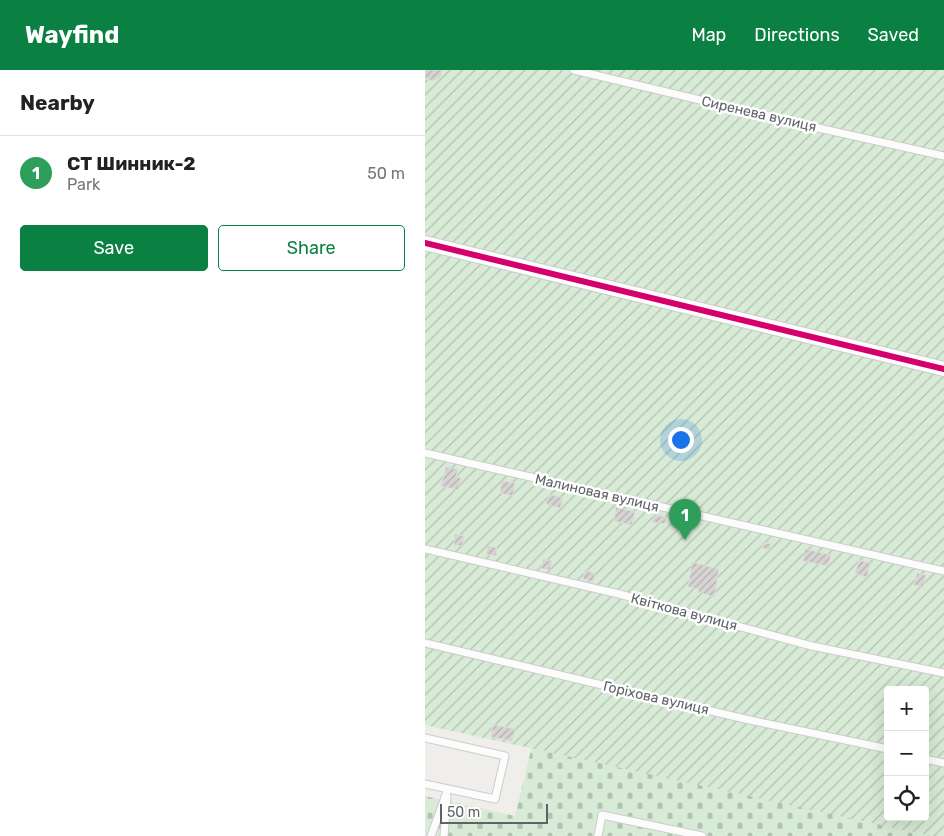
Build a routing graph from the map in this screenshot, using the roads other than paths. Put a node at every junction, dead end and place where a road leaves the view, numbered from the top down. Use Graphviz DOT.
graph roads {
  1 [pos="574,70"];
  2 [pos="944,156"];
  3 [pos="425,244"];
  4 [pos="944,369"];
  5 [pos="425,453"];
  6 [pos="425,549"];
  7 [pos="944,571"];
  8 [pos="425,643"];
  9 [pos="944,673"];
  10 [pos="425,738"];
  11 [pos="884,748"];
  12 [pos="929,759"];
  13 [pos="944,763"];
  14 [pos="425,784"];
  15 [pos="448,789"];
  16 [pos="431,836"];
  17 [pos="444,836"];
  18 [pos="597,836"];
  19 [pos="702,836"];
  1 -- 2 [label="lane, Сиренева вулиця"];
  3 -- 4 [label="street"];
  5 -- 7 [label="lane, Малиновая вулиця"];
  6 -- 9 [label="lane, Квіткова вулиця"];
  8 -- 11 [label="lane, Горіхова вулиця"];
  10 -- 15 [label="lane"];
  12 -- 13 [label="lane"];
  14 -- 15 [label="lane"];
  15 -- 16 [label="lane"];
  15 -- 17 [label="lane"];
  18 -- 19 [label="lane"];
}
